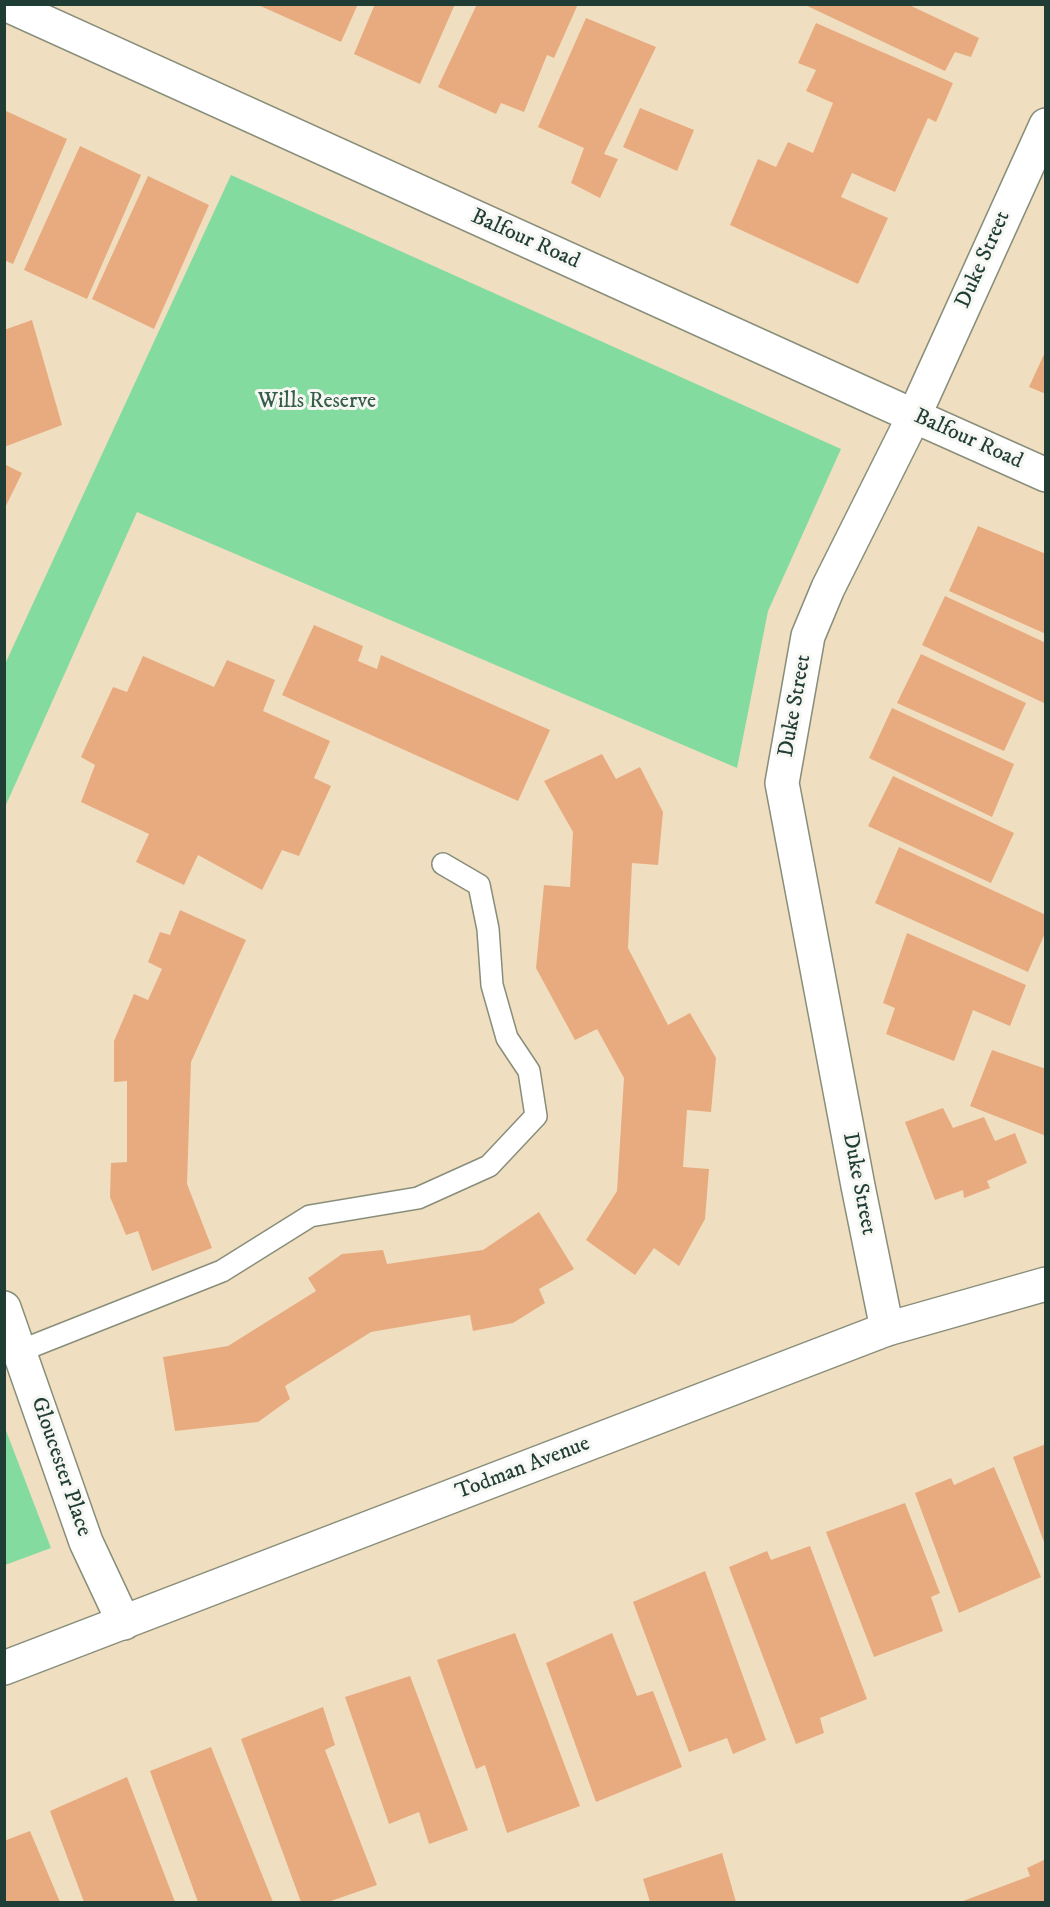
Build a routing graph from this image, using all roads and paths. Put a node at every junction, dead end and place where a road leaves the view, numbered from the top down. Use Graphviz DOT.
graph roads {
  1 [pos="4,4"];
  2 [pos="1046,125"];
  3 [pos="914,416"];
  4 [pos="1046,475"];
  5 [pos="443,864"];
  6 [pos="1046,1284"];
  7 [pos="4,1308"];
  8 [pos="887,1329"];
  9 [pos="20,1351"];
  10 [pos="124,1623"];
  11 [pos="4,1668"];
  1 -- 3 [label="street, Balfour Road"];
  2 -- 3 [label="street, Duke Street"];
  3 -- 4 [label="street, Balfour Road"];
  3 -- 8 [label="street, Duke Street"];
  5 -- 9 [label="lane"];
  6 -- 8 [label="street, Todman Avenue"];
  7 -- 9 [label="street, Gloucester Place"];
  8 -- 10 [label="street, Todman Avenue"];
  9 -- 10 [label="street, Gloucester Place"];
  10 -- 11 [label="street, Todman Avenue"];
}
